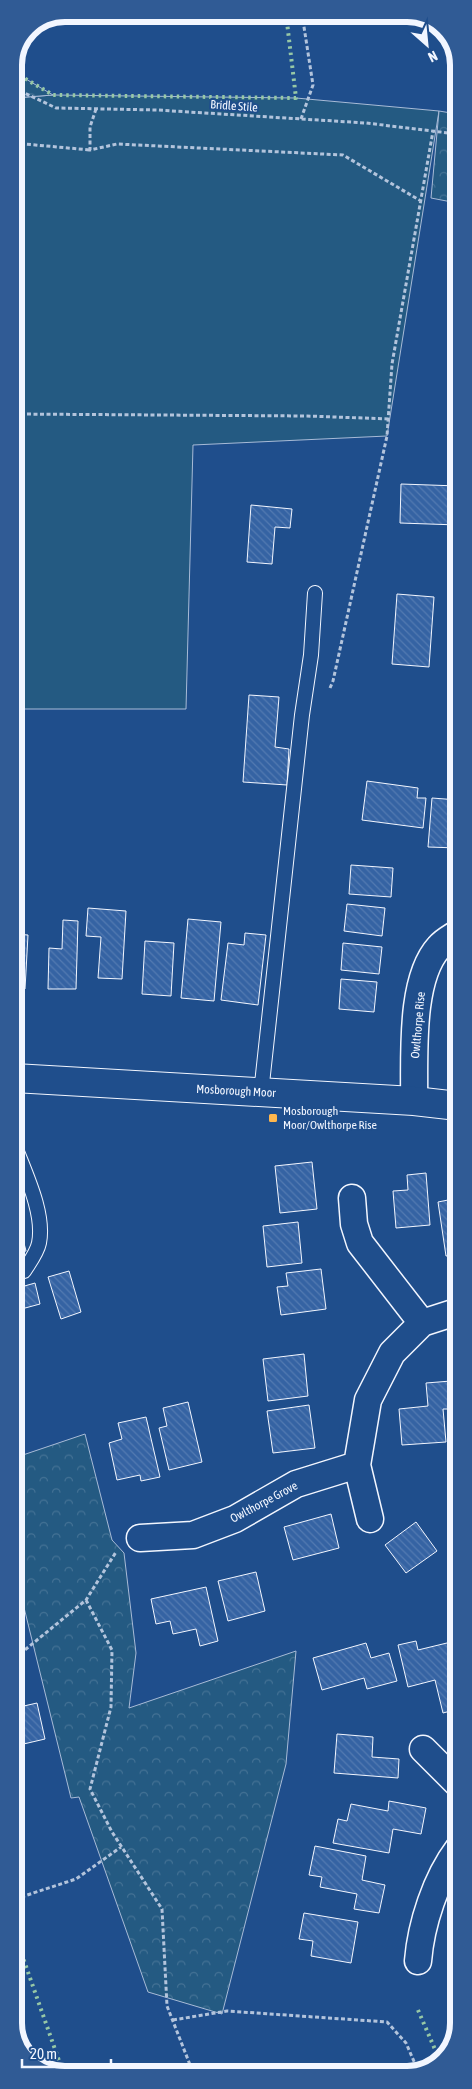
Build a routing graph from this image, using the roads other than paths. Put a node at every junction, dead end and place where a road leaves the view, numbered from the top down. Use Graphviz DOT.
graph roads {
  1 [pos="315,593"];
  2 [pos="450,939"];
  3 [pos="22,1078"];
  4 [pos="262,1093"];
  5 [pos="414,1101"];
  6 [pos="450,1105"];
  7 [pos="22,1166"];
  8 [pos="352,1198"];
  9 [pos="24,1271"];
  10 [pos="450,1314"];
  11 [pos="422,1324"];
  12 [pos="357,1466"];
  13 [pos="370,1519"];
  14 [pos="140,1538"];
  15 [pos="422,1749"];
  16 [pos="450,1776"];
  17 [pos="450,1864"];
  18 [pos="418,1961"];
  1 -- 4 [label="lane"];
  2 -- 5 [label="street, Owlthorpe Rise"];
  3 -- 4 [label="main road, Mosborough Moor"];
  4 -- 5 [label="main road, Mosborough Moor"];
  5 -- 6 [label="main road, Mosborough Moor"];
  7 -- 9 [label="lane"];
  8 -- 11 [label="street"];
  10 -- 11 [label="street"];
  11 -- 12 [label="street"];
  12 -- 13 [label="street"];
  12 -- 14 [label="street, Owlthorpe Grove"];
  15 -- 16 [label="street"];
  17 -- 18 [label="street"];
}
